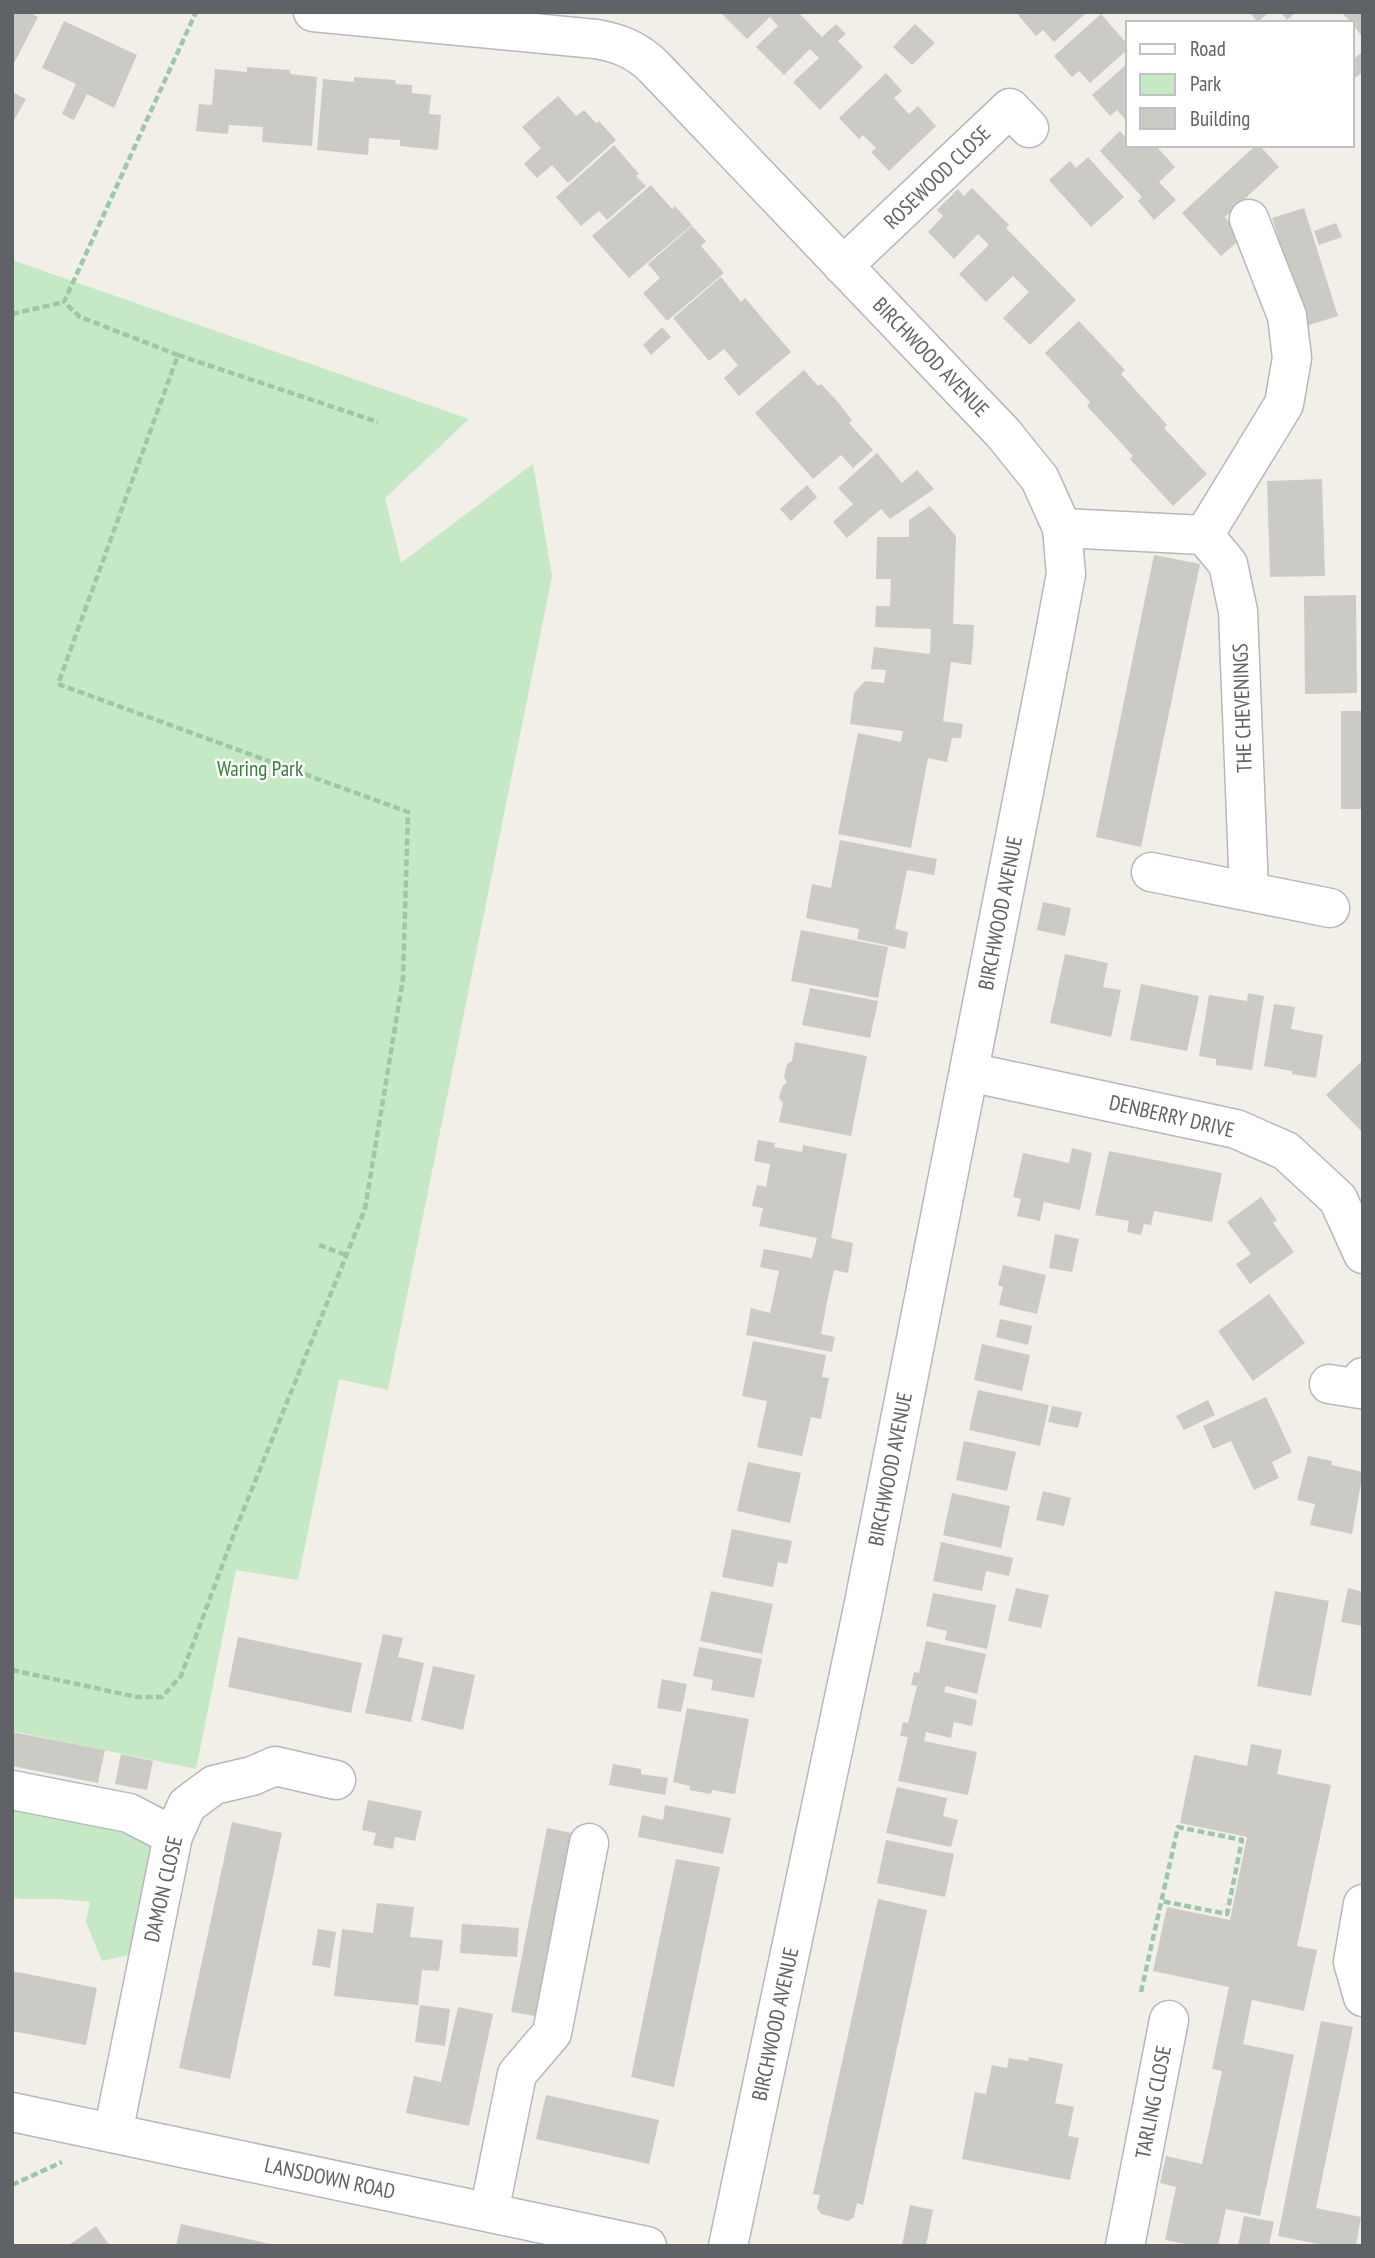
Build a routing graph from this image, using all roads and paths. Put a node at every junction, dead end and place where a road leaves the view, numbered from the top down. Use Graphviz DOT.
graph roads {
  1 [pos="196,12"];
  2 [pos="313,12"];
  3 [pos="1029,128"];
  4 [pos="1248,219"];
  5 [pos="843,266"];
  6 [pos="64,302"];
  7 [pos="12,314"];
  8 [pos="178,355"];
  9 [pos="378,422"];
  10 [pos="1062,528"];
  11 [pos="1204,535"];
  12 [pos="1152,873"];
  13 [pos="1249,891"];
  14 [pos="1330,908"];
  15 [pos="969,1072"];
  16 [pos="319,1245"];
  17 [pos="1363,1254"];
  18 [pos="346,1255"];
  19 [pos="12,1670"];
  20 [pos="336,1780"];
  21 [pos="12,1790"];
  22 [pos="173,1836"];
  23 [pos="589,1843"];
  24 [pos="1161,1901"];
  25 [pos="1363,1904"];
  26 [pos="1363,1997"];
  27 [pos="1169,2020"];
  28 [pos="12,2112"];
  29 [pos="113,2133"];
  30 [pos="489,2212"];
  31 [pos="647,2246"];
  32 [pos="728,2246"];
  33 [pos="1125,2246"];
  1 -- 6 [label="path"];
  2 -- 5 [label="street, BIRCHWOOD AVENUE"];
  3 -- 5 [label="street, ROSEWOOD CLOSE"];
  4 -- 11 [label="street"];
  5 -- 10 [label="street, BIRCHWOOD AVENUE"];
  6 -- 7 [label="path"];
  6 -- 8 [label="path"];
  8 -- 9 [label="path"];
  8 -- 18 [label="path"];
  10 -- 11 [label="street"];
  10 -- 15 [label="street, BIRCHWOOD AVENUE"];
  11 -- 13 [label="street, THE CHEVENINGS"];
  12 -- 13 [label="street"];
  13 -- 14 [label="street"];
  15 -- 17 [label="street, DENBERRY DRIVE"];
  15 -- 32 [label="street, BIRCHWOOD AVENUE"];
  16 -- 18 [label="path"];
  18 -- 19 [label="path"];
  20 -- 22 [label="street, DAMON CLOSE"];
  21 -- 22 [label="street"];
  22 -- 29 [label="street, DAMON CLOSE"];
  23 -- 30 [label="street"];
  24 -- 24 [label="path, TARLING CLOSE"];
  24 -- 27 [label="path, TARLING CLOSE"];
  25 -- 26 [label="street"];
  27 -- 33 [label="street, TARLING CLOSE"];
  28 -- 29 [label="street, LANSDOWN ROAD"];
  29 -- 30 [label="street, LANSDOWN ROAD"];
  30 -- 31 [label="street, LANSDOWN ROAD"];
}
